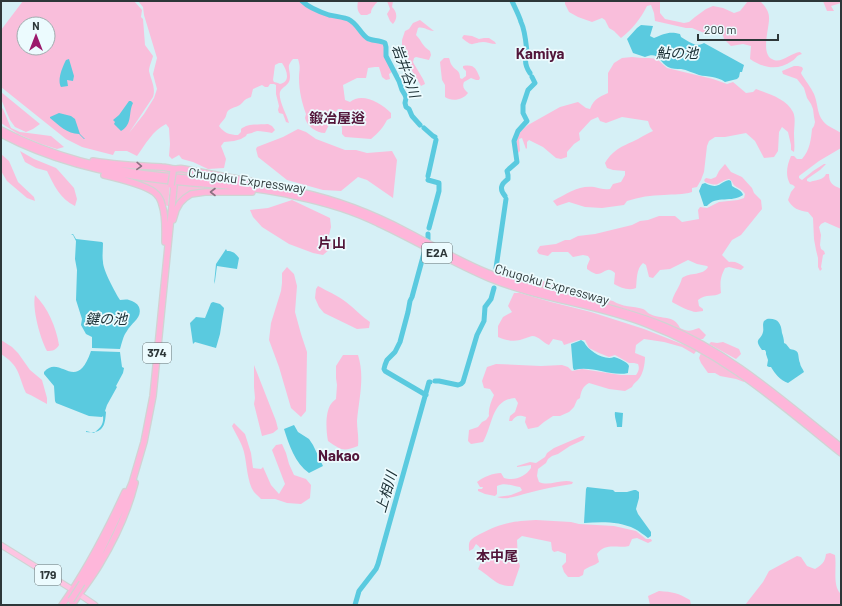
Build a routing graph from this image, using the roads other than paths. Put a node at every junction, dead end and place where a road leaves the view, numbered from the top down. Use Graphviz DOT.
graph roads {
  1 [pos="1,130"];
  2 [pos="1,134"];
  3 [pos="46,150"];
  4 [pos="86,167"];
  5 [pos="174,171"];
  6 [pos="287,190"];
  7 [pos="308,199"];
  8 [pos="167,244"];
  9 [pos="841,447"];
  10 [pos="841,453"];
  11 [pos="129,491"];
  12 [pos="112,531"];
  13 [pos="1,546"];
  14 [pos="72,590"];
  15 [pos="80,595"];
  16 [pos="70,603"];
  17 [pos="62,605"];
  18 [pos="95,605"];
  1 -- 3 [label="highway, Chugoku Expressway / E2A"];
  2 -- 4 [label="highway, Chugoku Expressway / E2A"];
  3 -- 5 [label="highway, one-way"];
  3 -- 6 [label="highway, Chugoku Expressway / E2A"];
  4 -- 7 [label="highway, Chugoku Expressway / E2A"];
  4 -- 8 [label="highway"];
  5 -- 6 [label="highway"];
  5 -- 8 [label="highway, bridge"];
  6 -- 9 [label="highway, Chugoku Expressway / E2A"];
  7 -- 8 [label="highway, one-way"];
  7 -- 10 [label="highway, Chugoku Expressway / E2A"];
  8 -- 11 [label="highway, 374"];
  11 -- 12 [label="highway"];
  11 -- 12 [label="highway"];
  12 -- 14 [label="highway"];
  12 -- 15 [label="highway"];
  12 -- 16 [label="highway, bridge"];
  13 -- 14 [label="highway, 179"];
  14 -- 15 [label="highway, 179"];
  14 -- 17 [label="highway"];
  15 -- 16 [label="highway"];
  15 -- 18 [label="highway, 179"];
}
